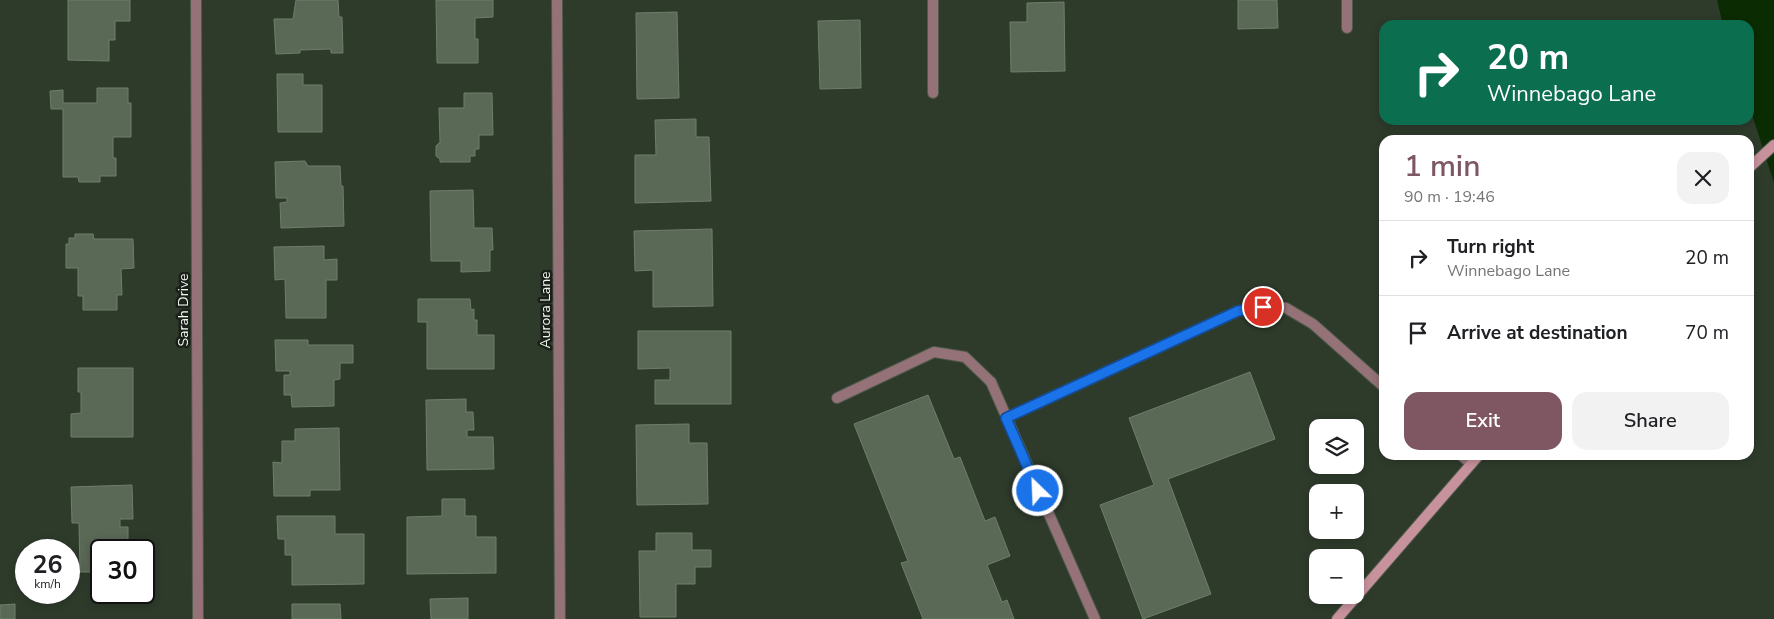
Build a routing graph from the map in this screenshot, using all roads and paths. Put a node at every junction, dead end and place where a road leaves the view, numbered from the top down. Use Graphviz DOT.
graph roads {
  1 [pos="196,0"];
  2 [pos="558,0"];
  3 [pos="933,0"];
  4 [pos="1347,0"];
  5 [pos="1347,28"];
  6 [pos="933,93"];
  7 [pos="1774,145"];
  8 [pos="1754,163"];
  9 [pos="1379,383"];
  10 [pos="837,398"];
  11 [pos="1006,418"];
  12 [pos="1467,460"];
  13 [pos="1475,460"];
  14 [pos="1471,464"];
  15 [pos="198,619"];
  16 [pos="560,619"];
  17 [pos="1095,619"];
  18 [pos="1337,619"];
  1 -- 15 [label="street, Sarah Drive"];
  2 -- 16 [label="street, Aurora Lane"];
  3 -- 6 [label="street"];
  4 -- 5 [label="street"];
  7 -- 8 [label="main road"];
  9 -- 11 [label="street"];
  10 -- 11 [label="street"];
  11 -- 17 [label="street"];
  12 -- 14 [label="street"];
  13 -- 14 [label="main road"];
  14 -- 18 [label="main road"];
}
